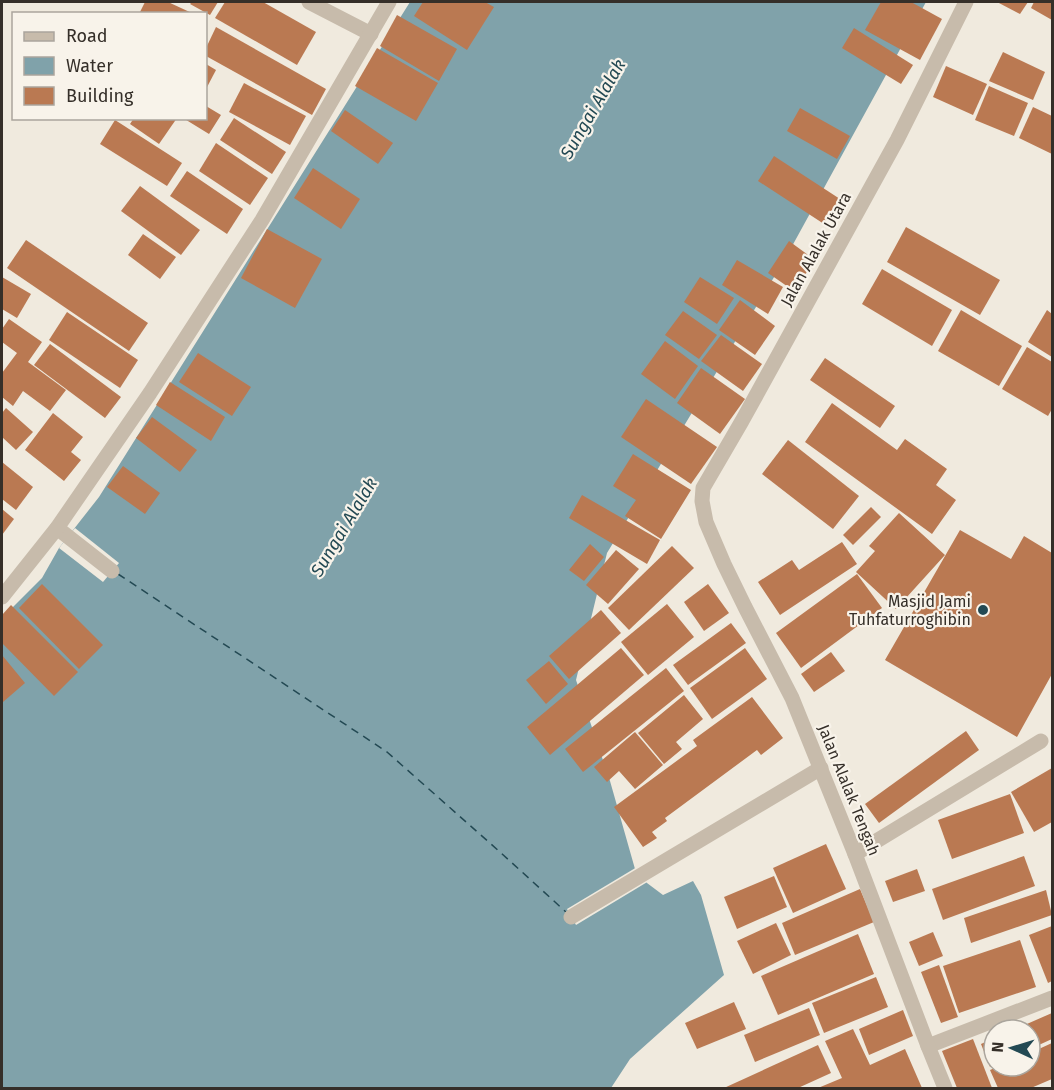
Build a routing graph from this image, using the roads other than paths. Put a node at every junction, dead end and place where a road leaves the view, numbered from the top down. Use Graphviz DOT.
graph roads {
  1 [pos="309,2"];
  2 [pos="389,2"];
  3 [pos="966,2"];
  4 [pos="371,34"];
  5 [pos="704,513"];
  6 [pos="57,528"];
  7 [pos="112,571"];
  8 [pos="2,597"];
  9 [pos="1041,741"];
  10 [pos="821,768"];
  11 [pos="855,854"];
  12 [pos="571,917"];
  13 [pos="1053,998"];
  14 [pos="928,1046"];
  15 [pos="945,1089"];
  1 -- 4 [label="street"];
  2 -- 4 [label="street"];
  3 -- 5 [label="street, Jalan Alalak Utara"];
  4 -- 6 [label="street"];
  5 -- 10 [label="street, Jalan Alalak Tengah"];
  6 -- 7 [label="street"];
  6 -- 8 [label="street"];
  9 -- 11 [label="street"];
  10 -- 11 [label="street, Jalan Alalak Tengah"];
  10 -- 12 [label="street"];
  11 -- 14 [label="street, Jalan Alalak Tengah"];
  13 -- 14 [label="street"];
  14 -- 15 [label="street, Jalan Alalak Tengah"];
}
